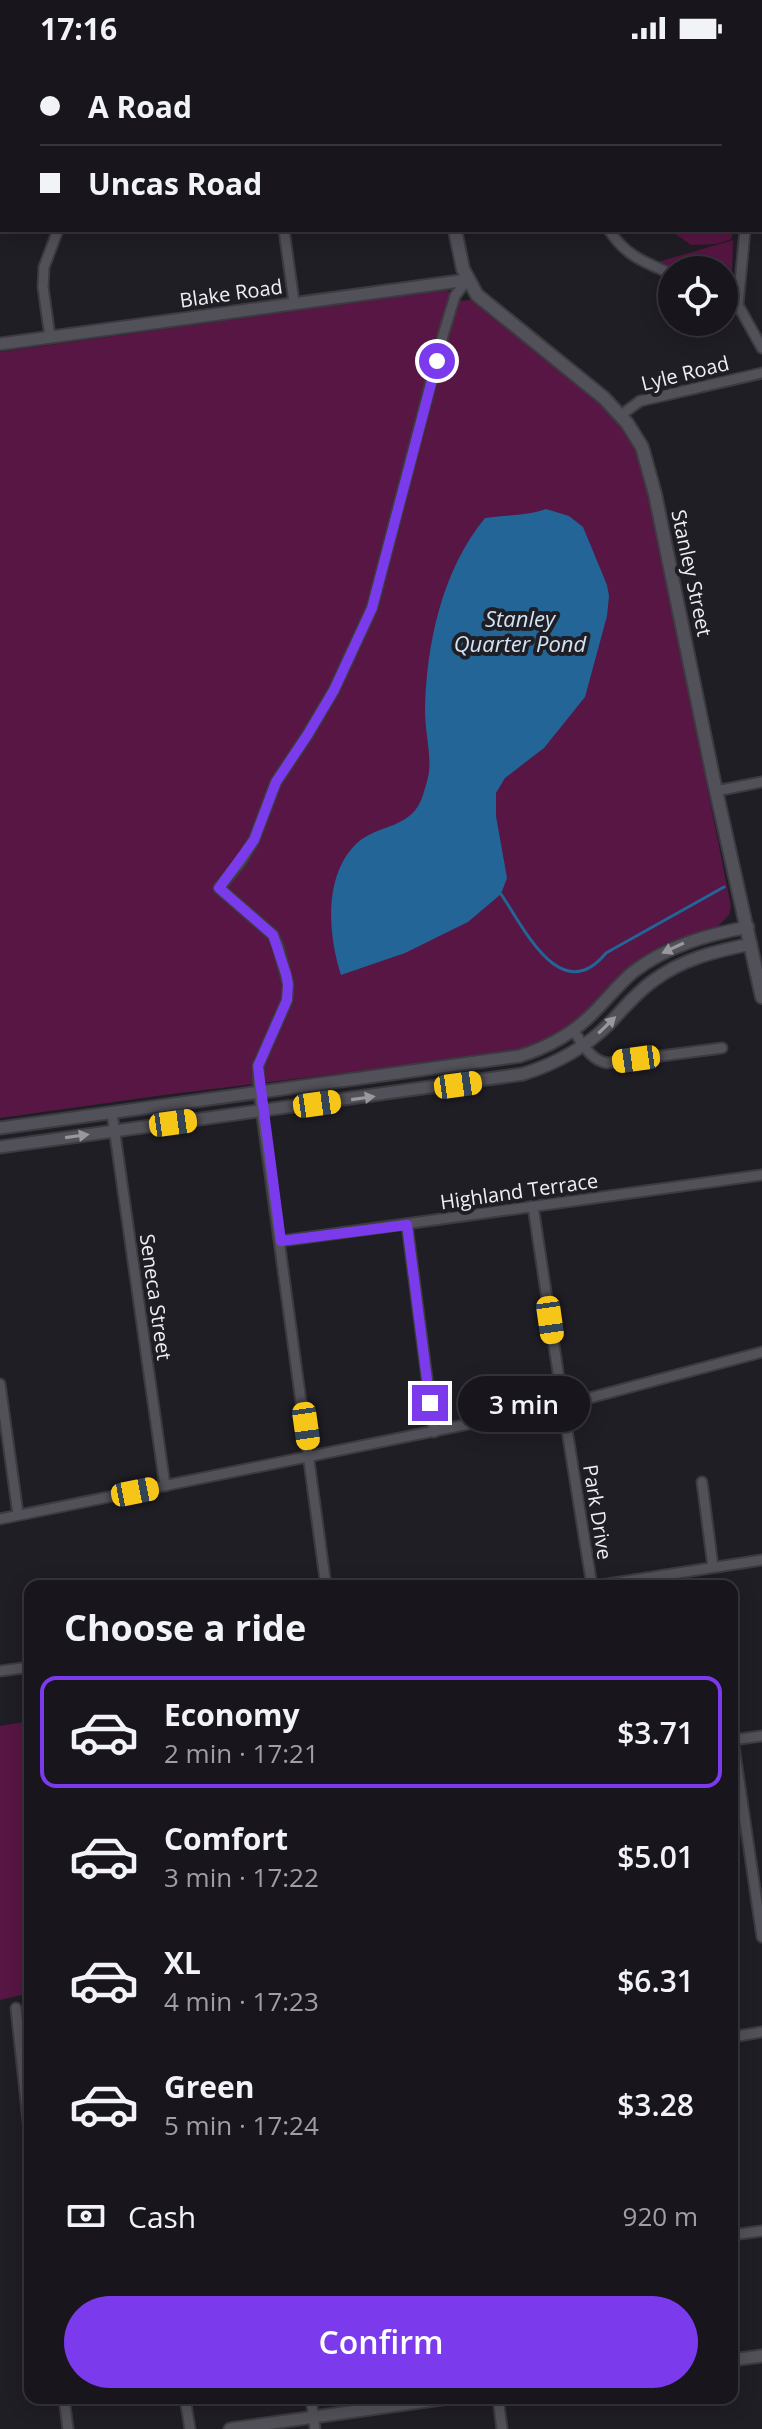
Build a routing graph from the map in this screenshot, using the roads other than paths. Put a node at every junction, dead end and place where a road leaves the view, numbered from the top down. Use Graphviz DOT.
graph roads {
  1 [pos="57,232"];
  2 [pos="284,232"];
  3 [pos="455,232"];
  4 [pos="610,232"];
  5 [pos="745,232"];
  6 [pos="658,268"];
  7 [pos="467,280"];
  8 [pos="294,302"];
  9 [pos="738,305"];
  10 [pos="50,337"];
  11 [pos="0,344"];
  12 [pos="762,348"];
  13 [pos="762,373"];
  14 [pos="621,415"];
  15 [pos="762,782"];
  16 [pos="716,791"];
  17 [pos="762,924"];
  18 [pos="748,927"];
  19 [pos="757,942"];
  20 [pos="762,997"];
  21 [pos="573,1030"];
  22 [pos="584,1045"];
  23 [pos="722,1048"];
  24 [pos="425,1070"];
  25 [pos="428,1089"];
  26 [pos="259,1093"];
  27 [pos="262,1111"];
  28 [pos="112,1113"];
  29 [pos="0,1128"];
  30 [pos="114,1131"];
  31 [pos="0,1147"];
  32 [pos="762,1175"];
  33 [pos="533,1206"];
  34 [pos="407,1225"];
  35 [pos="281,1241"];
  36 [pos="762,1352"];
  37 [pos="0,1384"];
  38 [pos="563,1405"];
  39 [pos="434,1432"];
  40 [pos="310,1457"];
  41 [pos="702,1482"];
  42 [pos="165,1486"];
  43 [pos="18,1514"];
  44 [pos="0,1519"];
  45 [pos="762,1560"];
  46 [pos="713,1567"];
  47 [pos="325,1580"];
  48 [pos="592,1580"];
  49 [pos="631,1580"];
  50 [pos="0,1667"];
  51 [pos="24,1667"];
  52 [pos="762,1736"];
  53 [pos="738,1739"];
  54 [pos="738,1774"];
  55 [pos="762,1937"];
  56 [pos="16,2008"];
  57 [pos="762,2032"];
  58 [pos="738,2036"];
  59 [pos="24,2083"];
  60 [pos="762,2231"];
  61 [pos="738,2234"];
  62 [pos="762,2356"];
  63 [pos="738,2359"];
  64 [pos="65,2404"];
  65 [pos="186,2404"];
  66 [pos="411,2404"];
  67 [pos="499,2404"];
  68 [pos="314,2423"];
  69 [pos="68,2429"];
  70 [pos="190,2429"];
  71 [pos="230,2429"];
  72 [pos="502,2429"];
  1 -- 10 [label="street"];
  2 -- 8 [label="street"];
  3 -- 7 [label="main road, Stanley Street"];
  4 -- 6 [label="street"];
  5 -- 9 [label="street"];
  7 -- 8 [label="street, Blake Road"];
  7 -- 14 [label="main road, Stanley Street"];
  7 -- 26 [label="street"];
  8 -- 10 [label="street, Blake Road"];
  9 -- 12 [label="street"];
  10 -- 11 [label="street, Blake Road"];
  13 -- 14 [label="street, Lyle Road"];
  14 -- 16 [label="main road, Stanley Street"];
  15 -- 16 [label="street"];
  16 -- 18 [label="main road, Stanley Street"];
  17 -- 18 [label="main road"];
  18 -- 19 [label="main road, Stanley Street"];
  18 -- 21 [label="street, one-way"];
  19 -- 20 [label="main road, Stanley Street"];
  22 -- 19 [label="street, one-way"];
  21 -- 22 [label="street"];
  21 -- 24 [label="street"];
  22 -- 23 [label="street"];
  22 -- 25 [label="street"];
  24 -- 25 [label="street"];
  24 -- 26 [label="street"];
  27 -- 25 [label="street, one-way"];
  26 -- 27 [label="street"];
  26 -- 28 [label="street"];
  27 -- 30 [label="street"];
  27 -- 35 [label="street"];
  28 -- 29 [label="street"];
  28 -- 30 [label="street, Seneca Street"];
  31 -- 30 [label="street, one-way"];
  30 -- 42 [label="street, Seneca Street"];
  32 -- 33 [label="street, Highland Terrace"];
  33 -- 34 [label="street, Highland Terrace"];
  33 -- 38 [label="street, Park Drive"];
  34 -- 35 [label="street, Highland Terrace"];
  34 -- 39 [label="street"];
  35 -- 40 [label="street"];
  36 -- 38 [label="street"];
  37 -- 43 [label="street"];
  38 -- 39 [label="street"];
  38 -- 48 [label="street, Park Drive"];
  39 -- 40 [label="street"];
  40 -- 42 [label="street"];
  40 -- 47 [label="street"];
  41 -- 46 [label="street"];
  42 -- 43 [label="street"];
  43 -- 44 [label="street"];
  45 -- 46 [label="street"];
  46 -- 49 [label="street"];
  50 -- 51 [label="street"];
  52 -- 53 [label="street"];
  54 -- 55 [label="street"];
  56 -- 59 [label="street"];
  57 -- 58 [label="street"];
  60 -- 61 [label="street"];
  62 -- 63 [label="street"];
  64 -- 69 [label="street"];
  65 -- 70 [label="street"];
  66 -- 68 [label="street"];
  67 -- 72 [label="street"];
  68 -- 71 [label="street"];
}
